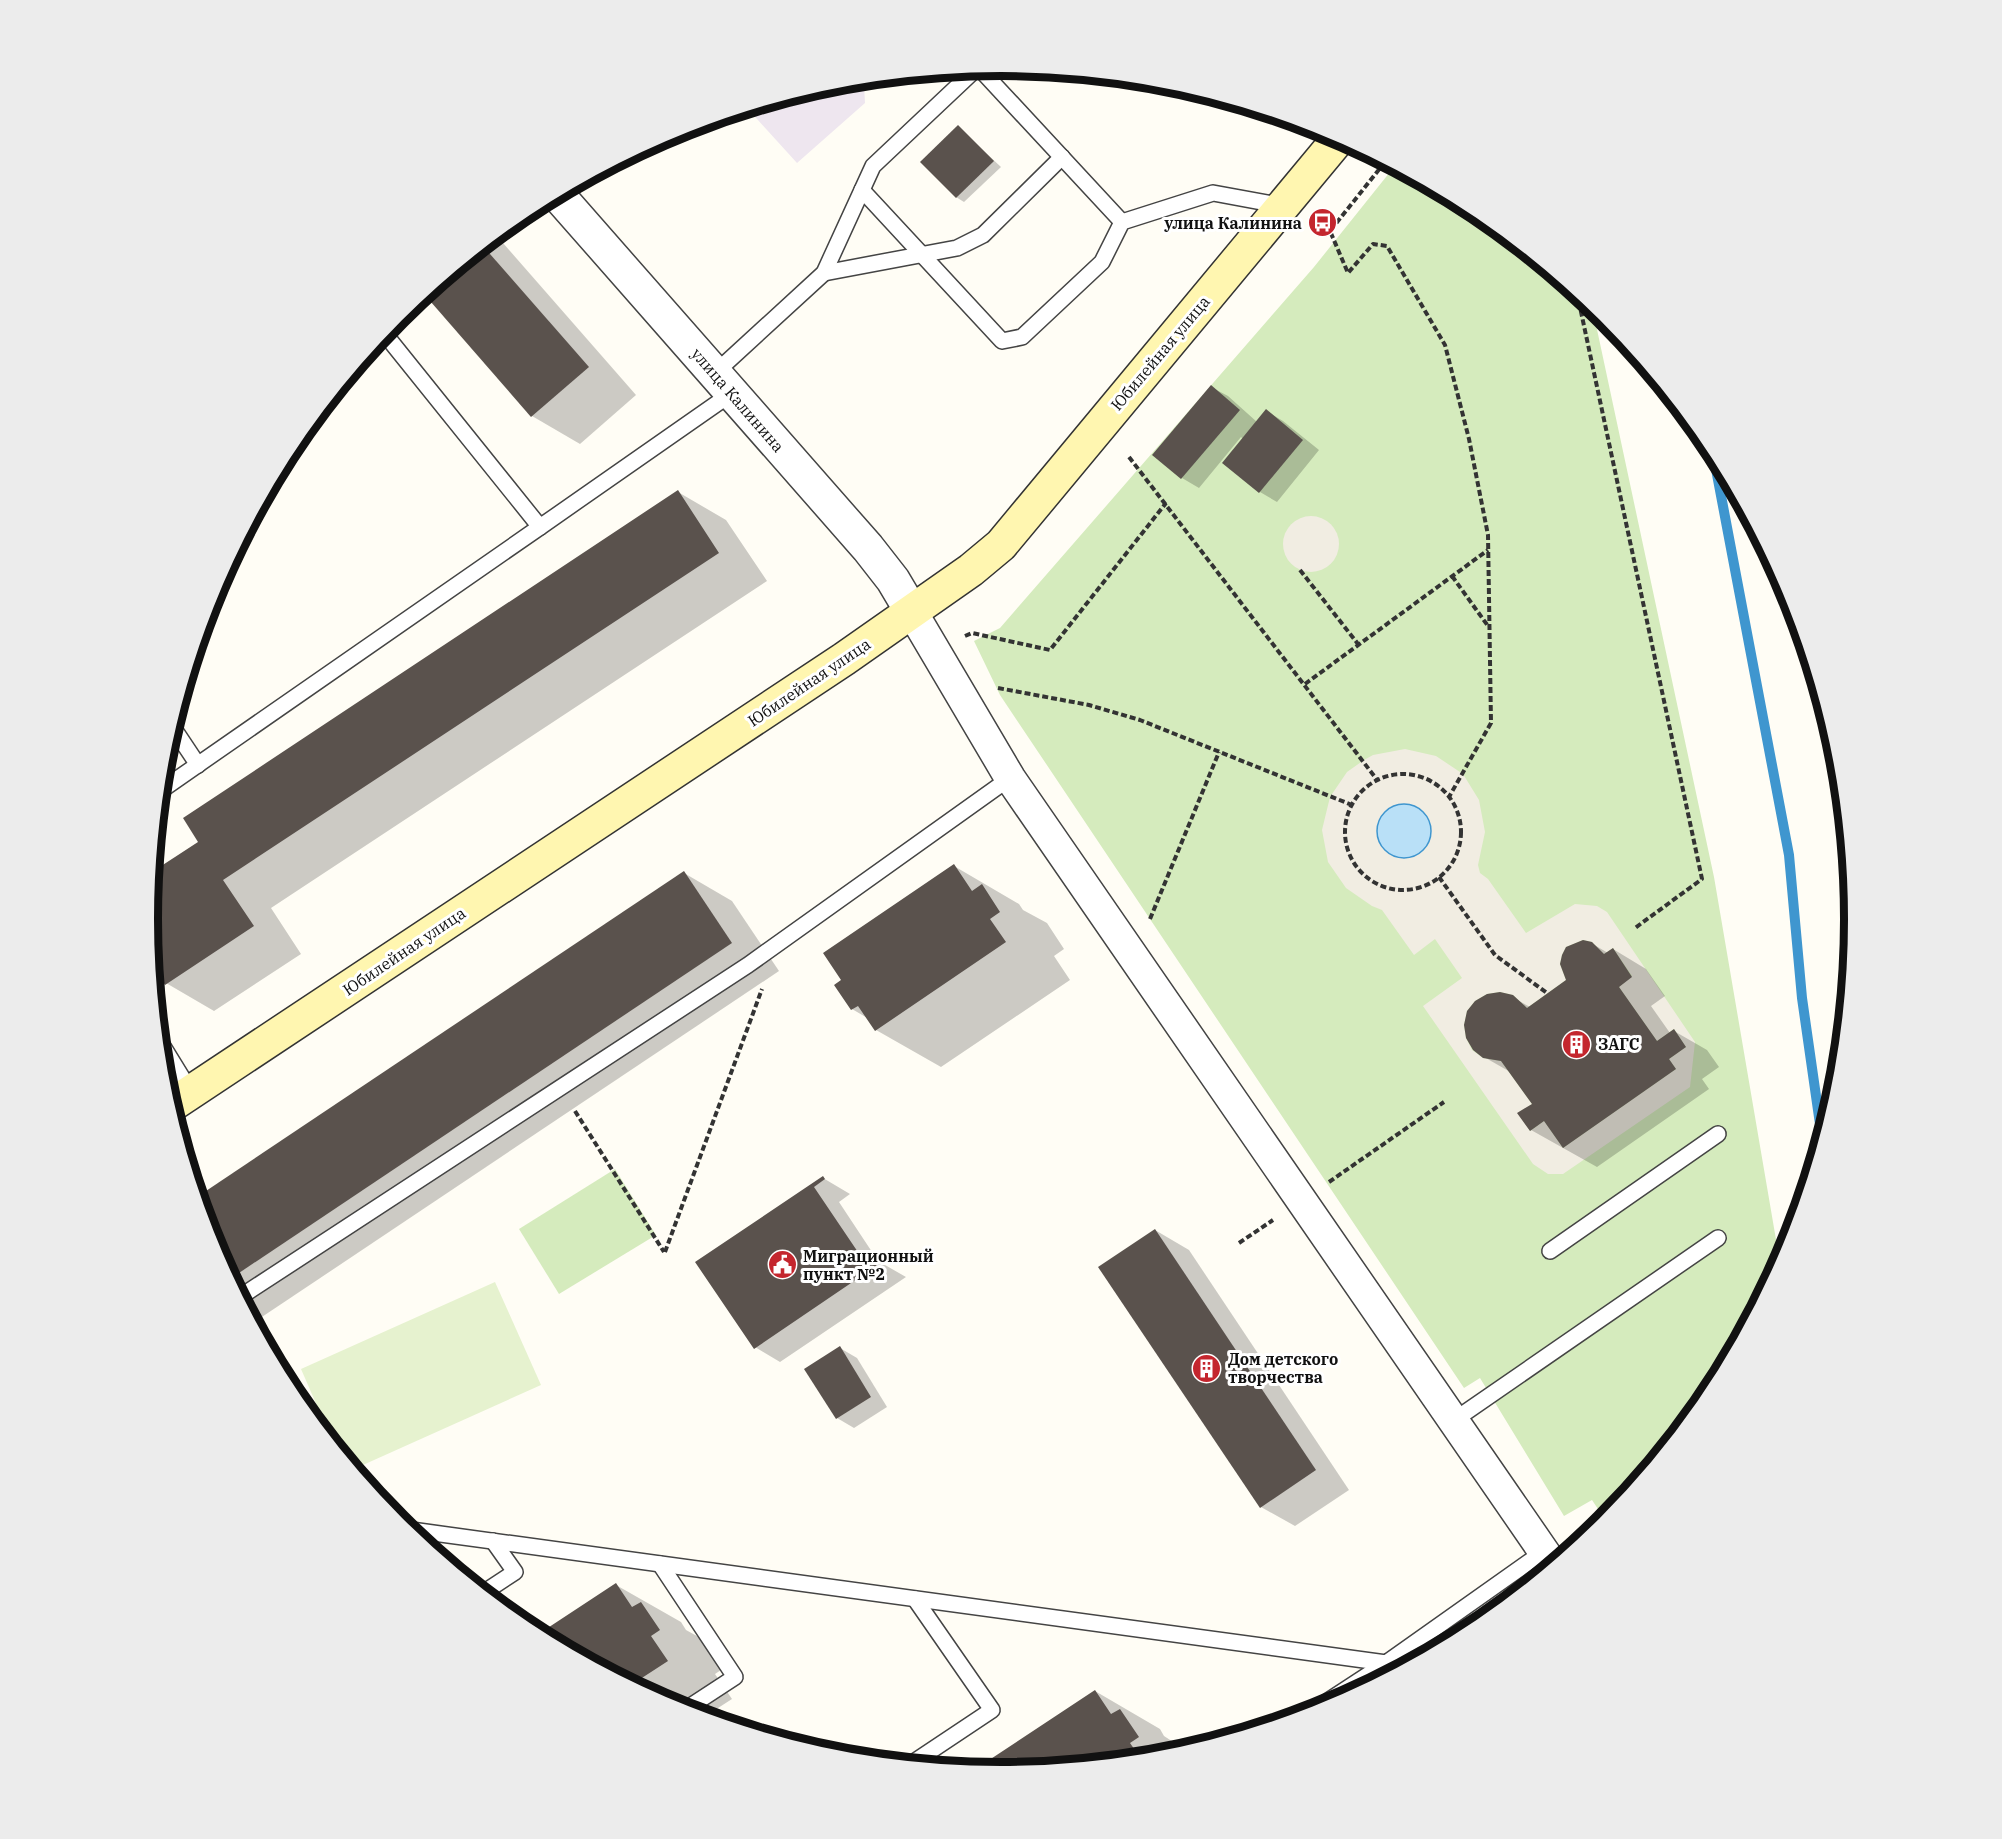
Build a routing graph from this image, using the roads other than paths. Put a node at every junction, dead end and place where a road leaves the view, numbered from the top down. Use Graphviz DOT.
graph roads {
  1 [pos="968,77"];
  2 [pos="986,77"];
  3 [pos="1333,145"];
  4 [pos="1062,158"];
  5 [pos="862,190"];
  6 [pos="562,200"];
  7 [pos="1283,206"];
  8 [pos="1122,222"];
  9 [pos="922,254"];
  10 [pos="824,273"];
  11 [pos="389,340"];
  12 [pos="724,383"];
  13 [pos="540,526"];
  14 [pos="912,612"];
  15 [pos="179,736"];
  16 [pos="198,765"];
  17 [pos="1010,778"];
  18 [pos="169,785"];
  19 [pos="173,1081"];
  20 [pos="180,1099"];
  21 [pos="1718,1134"];
  22 [pos="1718,1238"];
  23 [pos="1550,1251"];
  24 [pos="246,1293"];
  25 [pos="1453,1421"];
  26 [pos="421,1531"];
  27 [pos="493,1541"];
  28 [pos="1548,1559"];
  29 [pos="660,1564"];
  30 [pos="489,1589"];
  31 [pos="915,1599"];
  32 [pos="1393,1666"];
  33 [pos="1390,1668"];
  34 [pos="694,1704"];
  35 [pos="920,1758"];
  1 -- 5 [label="lane"];
  2 -- 4 [label="lane"];
  3 -- 7 [label="main road, Юбилейная улица"];
  4 -- 8 [label="lane"];
  4 -- 9 [label="lane"];
  5 -- 9 [label="lane"];
  5 -- 10 [label="lane"];
  6 -- 12 [label="street, улица Калинина"];
  7 -- 8 [label="lane"];
  7 -- 14 [label="main road, Юбилейная улица"];
  8 -- 9 [label="lane"];
  9 -- 10 [label="lane"];
  10 -- 12 [label="lane"];
  11 -- 13 [label="lane"];
  12 -- 13 [label="lane"];
  12 -- 14 [label="street, улица Калинина"];
  13 -- 16 [label="lane"];
  14 -- 17 [label="street"];
  14 -- 20 [label="main road, Юбилейная улица"];
  15 -- 16 [label="lane"];
  16 -- 18 [label="lane"];
  17 -- 24 [label="lane"];
  17 -- 25 [label="street"];
  19 -- 20 [label="lane"];
  21 -- 23 [label="lane"];
  22 -- 25 [label="lane"];
  25 -- 28 [label="street"];
  26 -- 27 [label="lane"];
  27 -- 29 [label="lane"];
  27 -- 30 [label="lane"];
  28 -- 32 [label="lane"];
  29 -- 31 [label="lane"];
  29 -- 34 [label="lane"];
  31 -- 33 [label="lane"];
  31 -- 35 [label="lane"];
}
